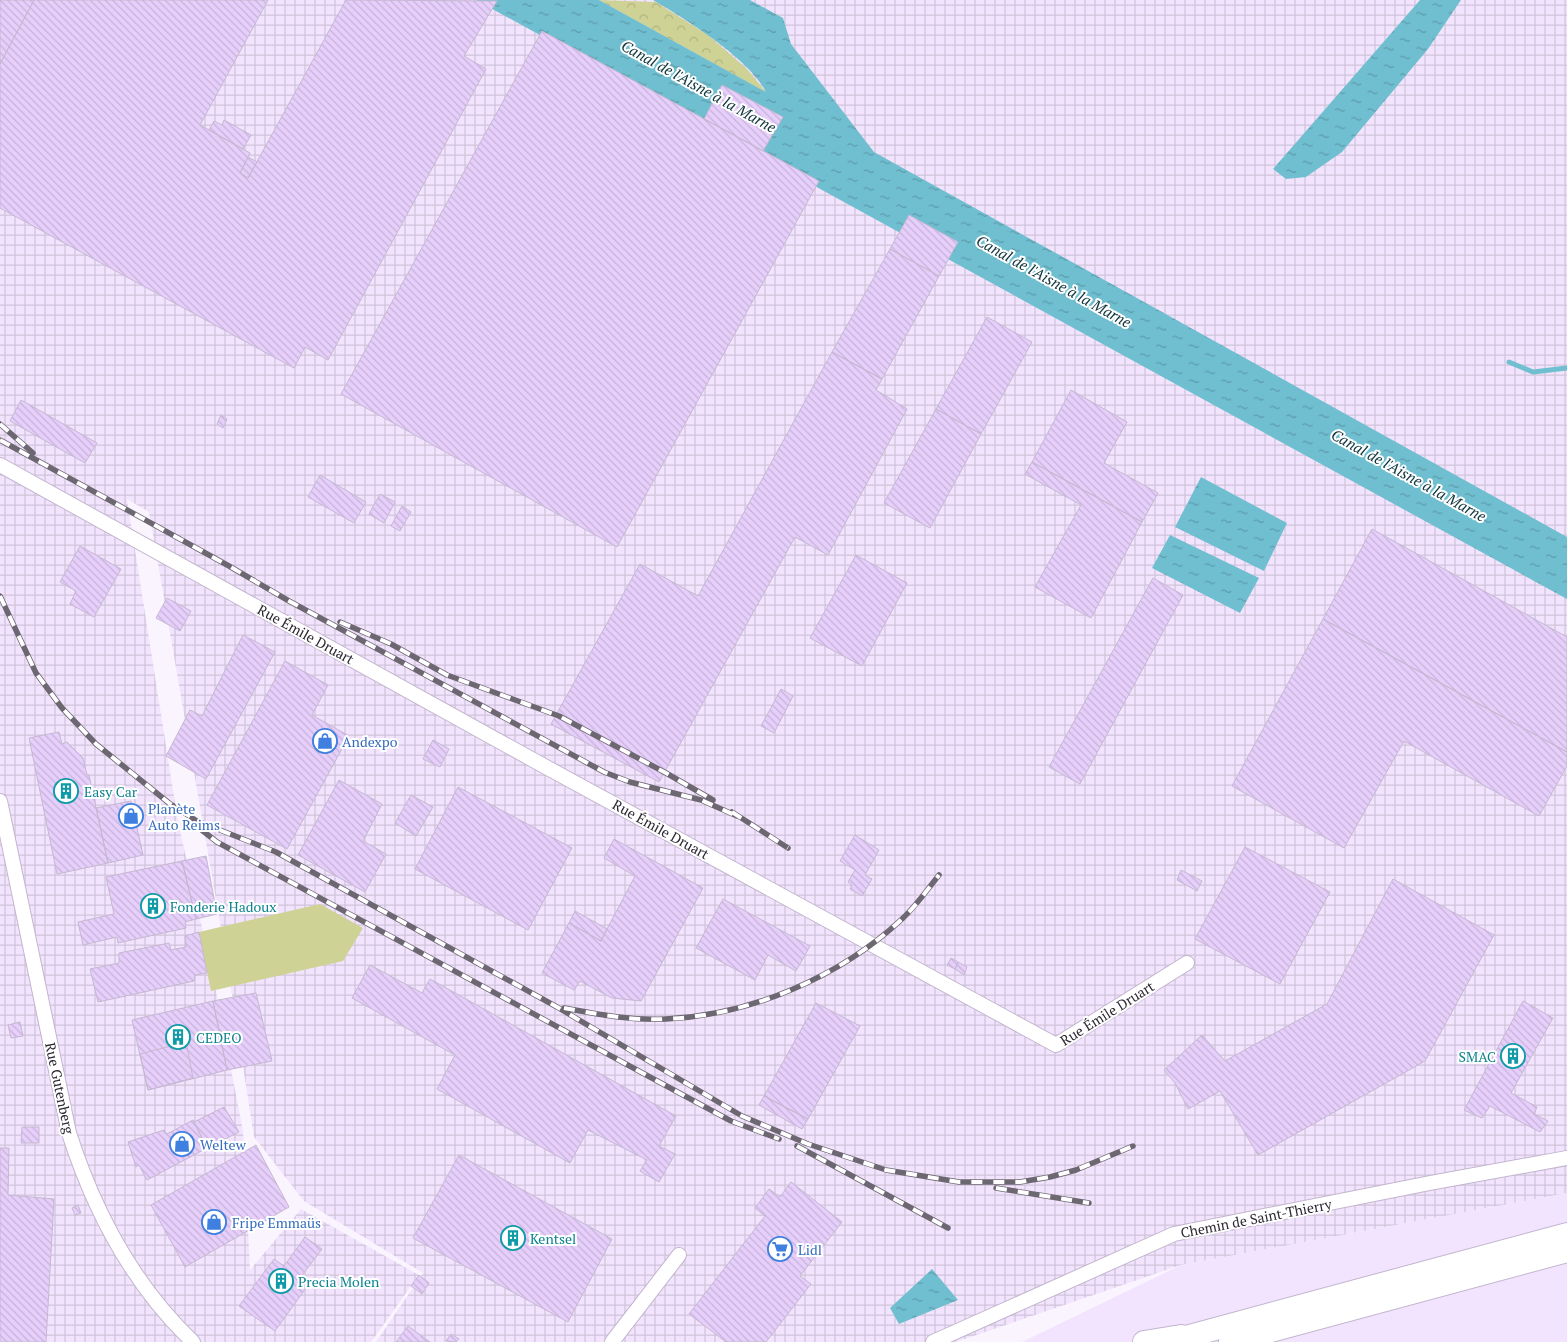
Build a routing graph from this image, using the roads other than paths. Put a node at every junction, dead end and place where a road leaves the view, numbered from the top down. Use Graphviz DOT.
graph roads {
  1 [pos="0,465"];
  2 [pos="0,801"];
  3 [pos="1187,964"];
  4 [pos="1567,1158"];
  5 [pos="1567,1234"];
  6 [pos="1567,1251"];
  7 [pos="679,1255"];
  8 [pos="1541,1258"];
  9 [pos="1200,1333"];
  10 [pos="193,1342"];
  11 [pos="612,1342"];
  12 [pos="934,1342"];
  13 [pos="1144,1342"];
  14 [pos="1167,1342"];
  15 [pos="1230,1342"];
  16 [pos="1268,1342"];
  1 -- 3 [label="street, Rue Émile Druart"];
  2 -- 10 [label="street, Rue Gutenberg"];
  4 -- 12 [label="street, Chemin de Saint-Thierry"];
  5 -- 9 [label="highway"];
  6 -- 8 [label="highway"];
  7 -- 11 [label="street"];
  8 -- 15 [label="highway"];
  8 -- 16 [label="highway"];
  9 -- 13 [label="highway"];
  9 -- 14 [label="highway"];
}
